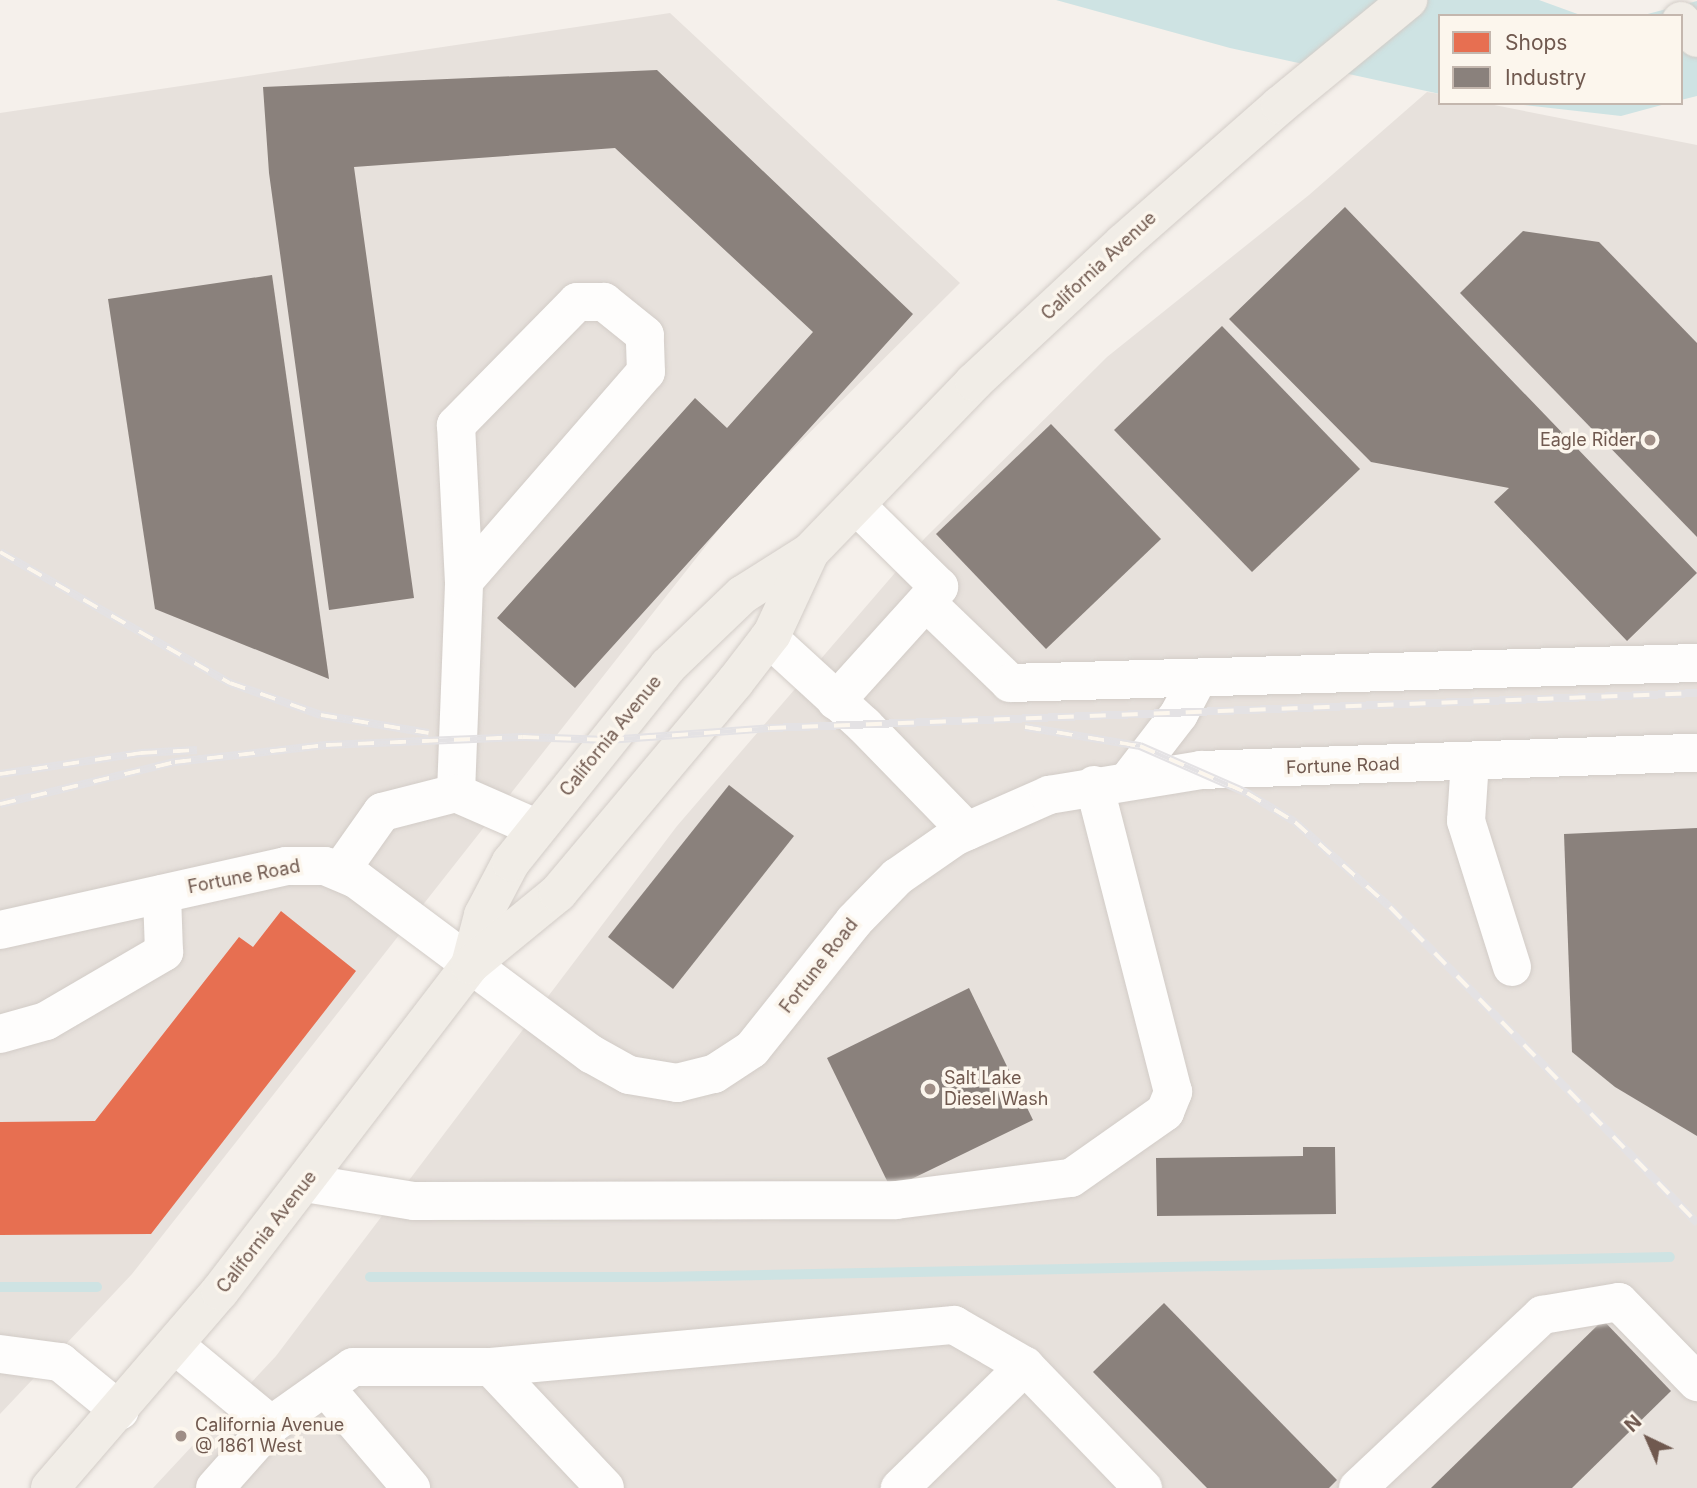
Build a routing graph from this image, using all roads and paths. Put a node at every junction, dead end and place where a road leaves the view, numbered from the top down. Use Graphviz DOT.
graph roads {
  1 [pos="1409,0"];
  2 [pos="1661,0"];
  3 [pos="1674,14"];
  4 [pos="1683,23"];
  5 [pos="1697,38"];
  6 [pos="857,506"];
  7 [pos="810,552"];
  8 [pos="464,581"];
  9 [pos="927,603"];
  10 [pos="769,638"];
  11 [pos="1697,663"];
  12 [pos="1198,679"];
  13 [pos="836,701"];
  14 [pos="1697,753"];
  15 [pos="1470,761"];
  16 [pos="1112,782"];
  17 [pos="456,793"];
  18 [pos="536,828"];
  19 [pos="967,831"];
  20 [pos="341,870"];
  21 [pos="162,894"];
  22 [pos="0,930"];
  23 [pos="470,965"];
  24 [pos="1512,967"];
  25 [pos="0,1034"];
  26 [pos="305,1184"];
  27 [pos="176,1346"];
  28 [pos="0,1354"];
  29 [pos="1025,1366"];
  30 [pos="491,1367"];
  31 [pos="1697,1382"];
  32 [pos="325,1387"];
  33 [pos="120,1411"];
  34 [pos="271,1425"];
  35 [pos="63,1484"];
  36 [pos="215,1488"];
  37 [pos="411,1488"];
  38 [pos="605,1488"];
  39 [pos="900,1488"];
  40 [pos="1143,1488"];
  41 [pos="1358,1488"];
  1 -- 6 [label="main road, California Avenue"];
  2 -- 3 [label="main road"];
  4 -- 5 [label="main road"];
  6 -- 7 [label="main road, California Avenue"];
  6 -- 9 [label="street"];
  7 -- 10 [label="main road, California Avenue"];
  7 -- 18 [label="main road, California Avenue"];
  8 -- 8 [label="street"];
  8 -- 17 [label="street"];
  9 -- 12 [label="street"];
  9 -- 13 [label="street"];
  10 -- 13 [label="street"];
  10 -- 23 [label="main road, California Avenue"];
  11 -- 12 [label="street"];
  12 -- 16 [label="street"];
  13 -- 19 [label="street"];
  14 -- 15 [label="street, Fortune Road"];
  15 -- 16 [label="street, Fortune Road"];
  15 -- 24 [label="street"];
  16 -- 19 [label="street, Fortune Road"];
  16 -- 26 [label="street"];
  17 -- 18 [label="street"];
  17 -- 20 [label="street"];
  18 -- 23 [label="main road, California Avenue"];
  19 -- 23 [label="street, Fortune Road"];
  20 -- 21 [label="street, Fortune Road"];
  20 -- 23 [label="street, Fortune Road"];
  21 -- 22 [label="street, Fortune Road"];
  21 -- 25 [label="street"];
  23 -- 26 [label="main road, California Avenue"];
  26 -- 27 [label="main road, California Avenue"];
  27 -- 33 [label="main road, California Avenue"];
  27 -- 34 [label="street"];
  28 -- 33 [label="street"];
  29 -- 30 [label="street"];
  29 -- 39 [label="street"];
  29 -- 40 [label="street"];
  30 -- 32 [label="street"];
  30 -- 38 [label="street"];
  31 -- 41 [label="street"];
  32 -- 34 [label="street"];
  32 -- 37 [label="street"];
  33 -- 35 [label="main road, California Avenue"];
  34 -- 36 [label="street"];
}
